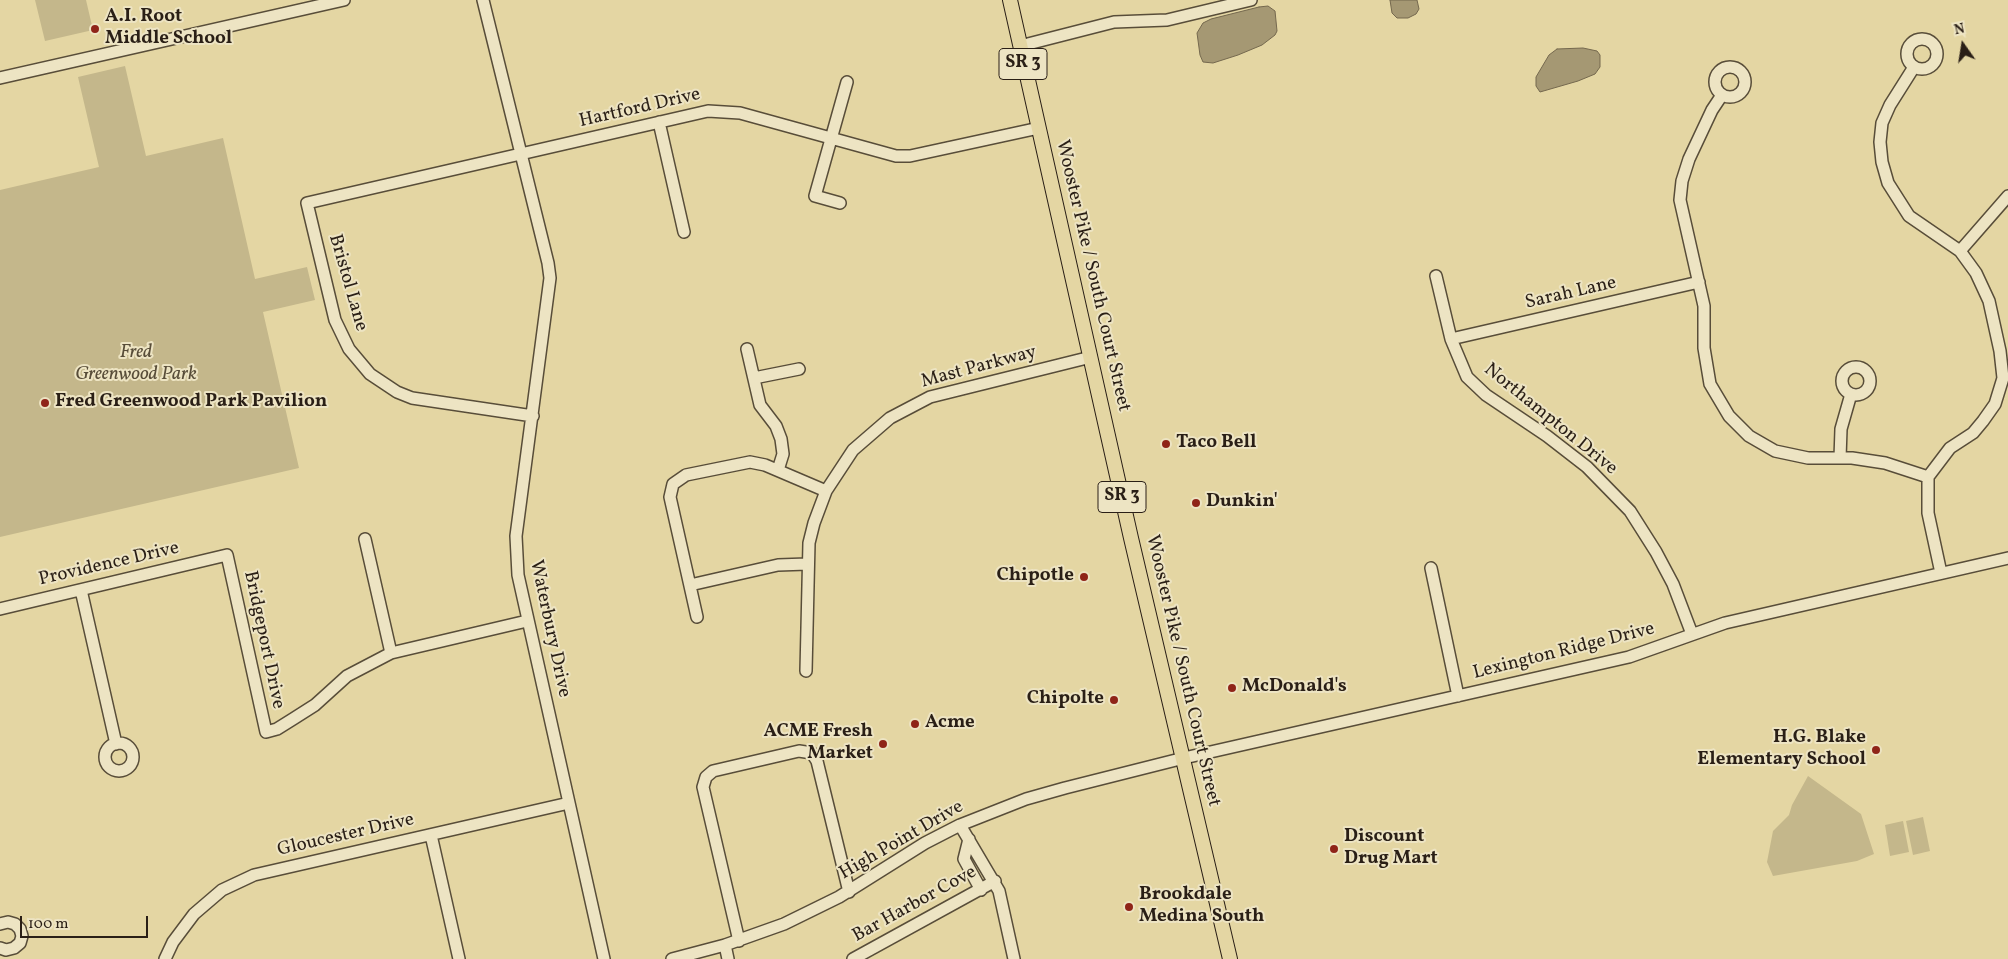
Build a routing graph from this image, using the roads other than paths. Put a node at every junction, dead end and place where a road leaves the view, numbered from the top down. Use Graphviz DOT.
graph roads {
  1 [pos="344,0"];
  2 [pos="483,0"];
  3 [pos="1010,0"];
  4 [pos="1251,0"];
  5 [pos="1020,46"];
  6 [pos="1914,67"];
  7 [pos="0,78"];
  8 [pos="847,82"];
  9 [pos="1722,95"];
  10 [pos="659,122"];
  11 [pos="1039,128"];
  12 [pos="831,139"];
  13 [pos="521,155"];
  14 [pos="2008,196"];
  15 [pos="307,203"];
  16 [pos="840,203"];
  17 [pos="684,232"];
  18 [pos="1960,251"];
  19 [pos="1436,276"];
  20 [pos="1700,282"];
  21 [pos="1451,340"];
  22 [pos="747,349"];
  23 [pos="1091,357"];
  24 [pos="799,369"];
  25 [pos="754,378"];
  26 [pos="1850,394"];
  27 [pos="533,416"];
  28 [pos="1840,458"];
  29 [pos="778,470"];
  30 [pos="1928,477"];
  31 [pos="826,491"];
  32 [pos="365,539"];
  33 [pos="227,555"];
  34 [pos="2008,558"];
  35 [pos="807,564"];
  36 [pos="1431,568"];
  37 [pos="1941,573"];
  38 [pos="690,585"];
  39 [pos="81,590"];
  40 [pos="0,609"];
  41 [pos="697,617"];
  42 [pos="527,621"];
  43 [pos="1692,634"];
  44 [pos="391,653"];
  45 [pos="806,671"];
  46 [pos="1458,696"];
  47 [pos="116,744"];
  48 [pos="1184,758"];
  49 [pos="570,803"];
  50 [pos="960,825"];
  51 [pos="432,834"];
  52 [pos="969,839"];
  53 [pos="995,881"];
  54 [pos="981,890"];
  55 [pos="848,892"];
  56 [pos="0,924"];
  57 [pos="738,941"];
  58 [pos="724,945"];
  59 [pos="0,948"];
  60 [pos="166,959"];
  61 [pos="459,959"];
  62 [pos="604,959"];
  63 [pos="672,959"];
  64 [pos="728,959"];
  65 [pos="853,959"];
  66 [pos="1014,959"];
  67 [pos="1230,959"];
  1 -- 7 [label="street"];
  2 -- 13 [label="street, Waterbury Drive"];
  3 -- 5 [label="main road, SR 3"];
  4 -- 5 [label="street"];
  5 -- 11 [label="main road, SR 3"];
  6 -- 18 [label="street"];
  8 -- 12 [label="street"];
  9 -- 20 [label="street"];
  10 -- 12 [label="street, Hartford Drive"];
  10 -- 13 [label="street, Hartford Drive"];
  10 -- 17 [label="street"];
  11 -- 12 [label="street, Hartford Drive"];
  11 -- 23 [label="main road, Wooster Pike / South Court Street / SR 3"];
  12 -- 16 [label="street"];
  13 -- 15 [label="street, Hartford Drive"];
  13 -- 27 [label="street, Waterbury Drive"];
  14 -- 18 [label="street"];
  15 -- 27 [label="street, Bristol Lane"];
  18 -- 30 [label="street"];
  19 -- 21 [label="street, Northampton Drive"];
  20 -- 21 [label="street, Sarah Lane"];
  20 -- 28 [label="street"];
  21 -- 43 [label="street, Northampton Drive"];
  22 -- 25 [label="street"];
  23 -- 31 [label="street, Mast Parkway"];
  23 -- 48 [label="main road, Wooster Pike / South Court Street / SR 3"];
  24 -- 25 [label="street"];
  25 -- 29 [label="street"];
  26 -- 28 [label="street"];
  27 -- 42 [label="street, Waterbury Drive"];
  28 -- 30 [label="street"];
  29 -- 31 [label="street"];
  29 -- 38 [label="street"];
  30 -- 37 [label="street"];
  31 -- 35 [label="street, Mast Parkway"];
  32 -- 44 [label="street"];
  33 -- 39 [label="street, Providence Drive"];
  33 -- 44 [label="street, Bridgeport Drive"];
  34 -- 37 [label="street, Lexington Ridge Drive"];
  35 -- 38 [label="street"];
  35 -- 45 [label="street, Mast Parkway"];
  36 -- 46 [label="street"];
  37 -- 43 [label="street, Lexington Ridge Drive"];
  38 -- 41 [label="street"];
  39 -- 40 [label="street, Providence Drive"];
  39 -- 47 [label="street"];
  42 -- 44 [label="street"];
  42 -- 49 [label="street, Waterbury Drive"];
  43 -- 46 [label="street, Lexington Ridge Drive"];
  46 -- 48 [label="street, Lexington Ridge Drive"];
  48 -- 50 [label="street, High Point Drive"];
  48 -- 67 [label="main road, Wooster Pike / South Court Street / SR 3"];
  49 -- 51 [label="street, Gloucester Drive"];
  49 -- 62 [label="street, Waterbury Drive"];
  50 -- 52 [label="street"];
  50 -- 55 [label="street, High Point Drive"];
  51 -- 60 [label="street, Gloucester Drive"];
  51 -- 61 [label="street"];
  52 -- 53 [label="street"];
  52 -- 54 [label="street"];
  53 -- 54 [label="street, Bar Harbor Cove"];
  53 -- 66 [label="street"];
  54 -- 65 [label="street, Bar Harbor Cove"];
  55 -- 57 [label="street, High Point Drive"];
  55 -- 57 [label="street"];
  56 -- 59 [label="street"];
  57 -- 58 [label="street, High Point Drive"];
  58 -- 63 [label="street, High Point Drive"];
  58 -- 64 [label="street"];
}
